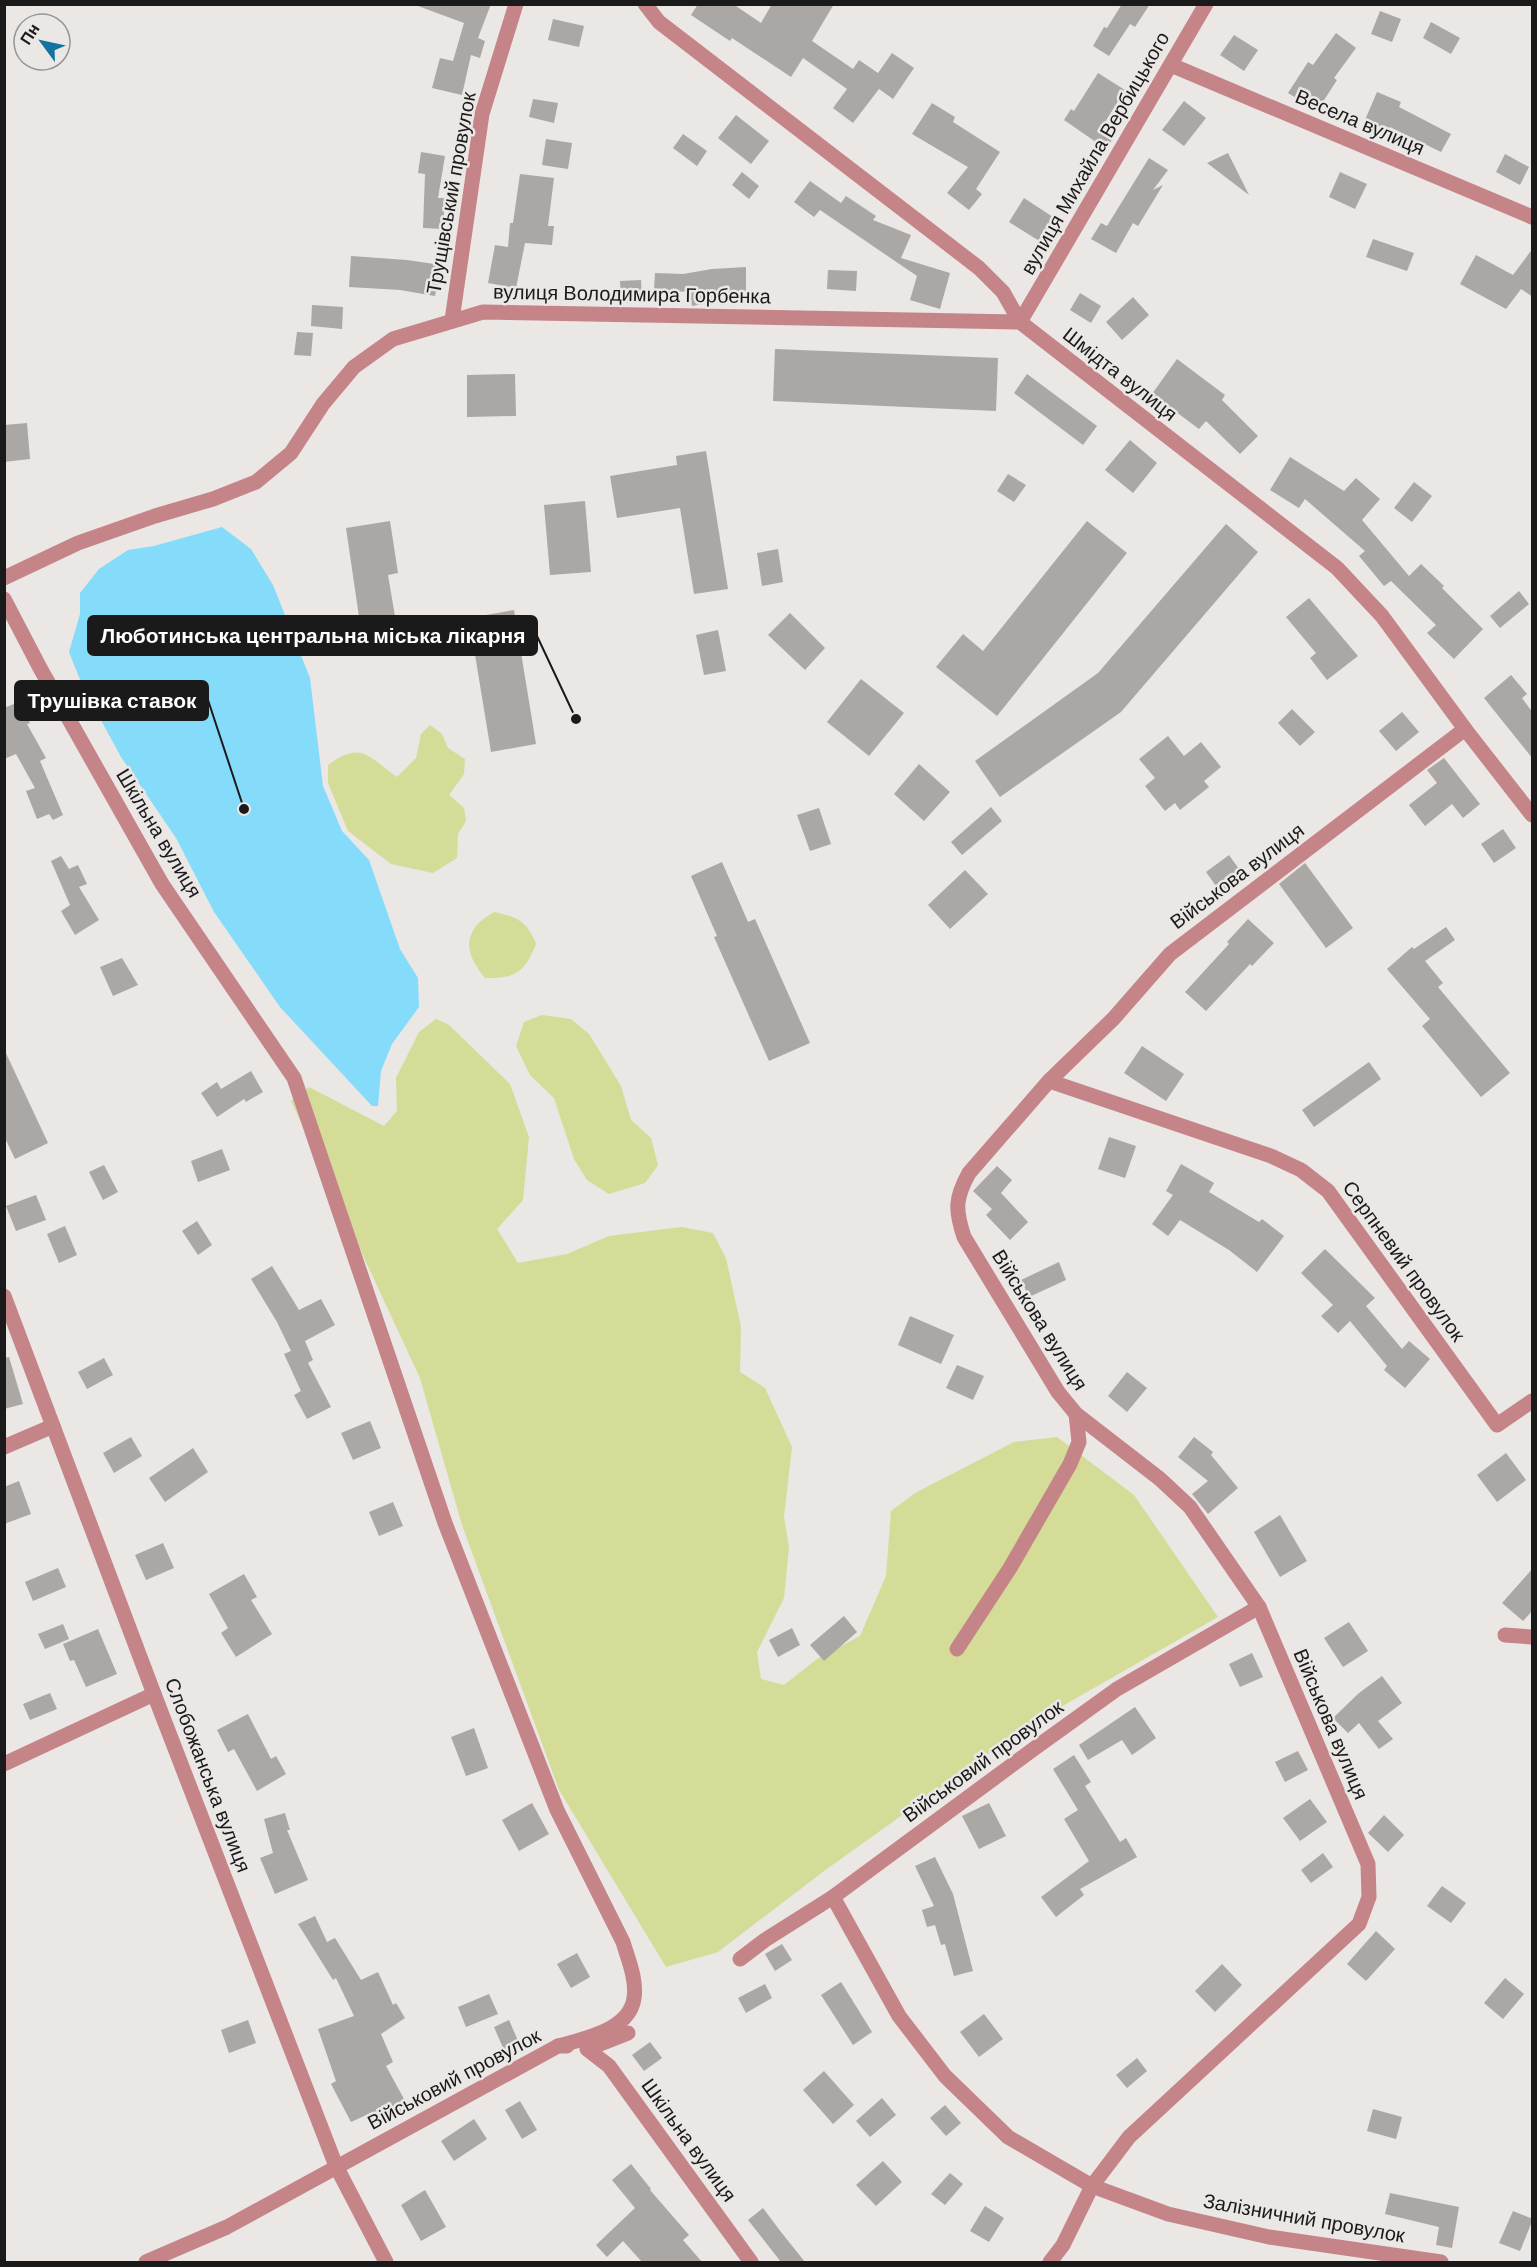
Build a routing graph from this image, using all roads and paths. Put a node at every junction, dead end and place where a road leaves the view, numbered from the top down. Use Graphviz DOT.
graph roads {
  1 [pos="516,4"];
  2 [pos="645,4"];
  3 [pos="1199,7"];
  4 [pos="1171,65"];
  5 [pos="1533,217"];
  6 [pos="452,320"];
  7 [pos="1020,322"];
  8 [pos="4,578"];
  9 [pos="4,599"];
  10 [pos="1465,729"];
  11 [pos="1533,815"];
  12 [pos="1049,1081"];
  13 [pos="4,1296"];
  14 [pos="1533,1401"];
  15 [pos="1076,1414"];
  16 [pos="53,1426"];
  17 [pos="4,1447"];
  18 [pos="1259,1607"];
  19 [pos="1505,1635"];
  20 [pos="1533,1637"];
  21 [pos="957,1649"];
  22 [pos="154,1694"];
  23 [pos="4,1764"];
  24 [pos="833,1897"];
  25 [pos="740,1959"];
  26 [pos="628,2033"];
  27 [pos="558,2046"];
  28 [pos="587,2049"];
  29 [pos="336,2166"];
  30 [pos="1092,2186"];
  31 [pos="146,2262"];
  32 [pos="386,2262"];
  33 [pos="751,2262"];
  34 [pos="1050,2262"];
  35 [pos="1441,2262"];
  1 -- 6 [label="street, Трущівський провулок"];
  2 -- 7 [label="street, Шмідта вулиця"];
  3 -- 4 [label="street, вулиця Михайла Вербицького"];
  4 -- 5 [label="street, Весела вулиця"];
  4 -- 7 [label="street, вулиця Михайла Вербицького"];
  6 -- 7 [label="street, вулиця Володимира Горбенка"];
  6 -- 8 [label="street, вулиця Володимира Горбенка"];
  7 -- 10 [label="street, Шмідта вулиця"];
  9 -- 27 [label="street, Шкільна вулиця"];
  10 -- 11 [label="street, Шмідта вулиця"];
  10 -- 12 [label="street, Військова вулиця"];
  12 -- 14 [label="street, Серпневий провулок"];
  12 -- 15 [label="street, Військова вулиця"];
  13 -- 16 [label="street, Слобожанська вулиця"];
  15 -- 18 [label="street, Військова вулиця"];
  15 -- 21 [label="street"];
  16 -- 17 [label="street"];
  16 -- 22 [label="street, Слобожанська вулиця"];
  18 -- 24 [label="street, Військовий провулок"];
  18 -- 30 [label="street, Військова вулиця"];
  19 -- 20 [label="street"];
  22 -- 23 [label="street"];
  22 -- 29 [label="street, Слобожанська вулиця"];
  24 -- 25 [label="street, Військовий провулок"];
  24 -- 30 [label="street, Залізничний провулок"];
  26 -- 28 [label="street, Військовий провулок"];
  27 -- 28 [label="street, Військовий провулок"];
  27 -- 29 [label="street, Військовий провулок"];
  28 -- 33 [label="street, Шкільна вулиця"];
  29 -- 31 [label="street, Військовий провулок"];
  29 -- 32 [label="street, Слобожанська вулиця"];
  30 -- 34 [label="street, Військова вулиця"];
  30 -- 35 [label="street, Залізничний провулок"];
}
